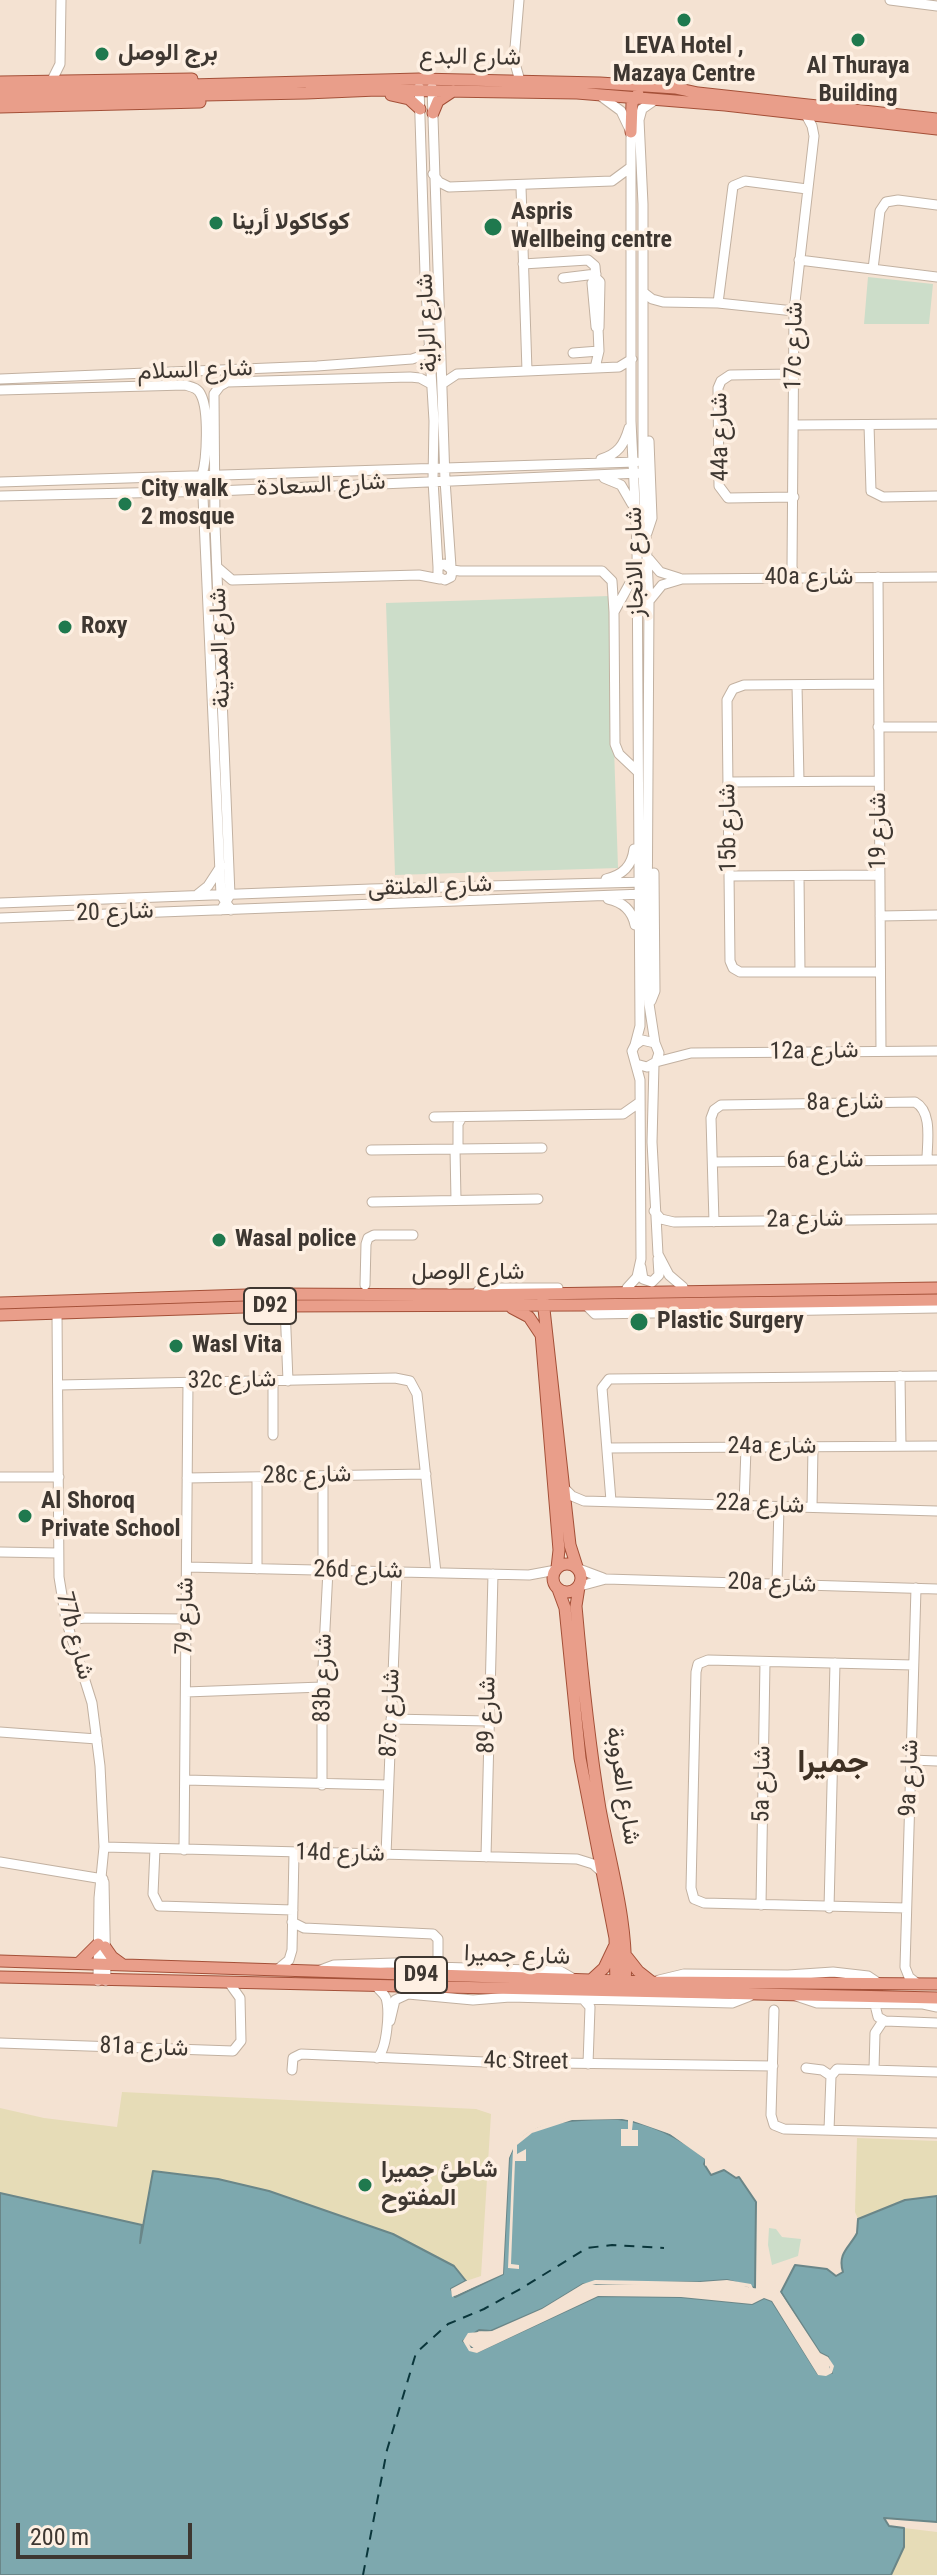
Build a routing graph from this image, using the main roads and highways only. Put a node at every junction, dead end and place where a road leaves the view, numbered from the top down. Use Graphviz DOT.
graph roads {
  1 [pos="0,82"];
  2 [pos="248,83"];
  3 [pos="426,85"];
  4 [pos="0,90"];
  5 [pos="377,90"];
  6 [pos="454,90"];
  7 [pos="698,93"];
  8 [pos="260,94"];
  9 [pos="634,97"];
  10 [pos="0,99"];
  11 [pos="0,107"];
  12 [pos="420,109"];
  13 [pos="433,113"];
  14 [pos="937,119"];
  15 [pos="937,129"];
  16 [pos="631,132"];
  17 [pos="905,1278"];
  18 [pos="937,1288"];
  19 [pos="890,1289"];
  20 [pos="264,1294"];
  21 [pos="406,1295"];
  22 [pos="542,1299"];
  23 [pos="937,1300"];
  24 [pos="2,1302"];
  25 [pos="504,1305"];
  26 [pos="583,1305"];
  27 [pos="285,1306"];
  28 [pos="145,1311"];
  29 [pos="40,1314"];
  30 [pos="0,1315"];
  31 [pos="57,1327"];
  32 [pos="541,1335"];
  33 [pos="551,1364"];
  34 [pos="578,1568"];
  35 [pos="557,1569"];
  36 [pos="579,1586"];
  37 [pos="557,1588"];
  38 [pos="615,1938"];
  39 [pos="627,1957"];
  40 [pos="0,1961"];
  41 [pos="78,1964"];
  42 [pos="124,1965"];
  43 [pos="0,1977"];
  44 [pos="591,1980"];
  45 [pos="653,1982"];
  46 [pos="936,1983"];
  47 [pos="621,1987"];
  48 [pos="937,1998"];
  1 -- 2 [label="main road"];
  2 -- 3 [label="main road, شارع البدع"];
  2 -- 4 [label="main road, شارع البدع"];
  3 -- 5 [label="main road, شارع البدع"];
  3 -- 6 [label="main road, شارع البدع"];
  3 -- 7 [label="main road, شارع البدع"];
  5 -- 8 [label="main road, شارع البدع"];
  5 -- 12 [label="main road"];
  6 -- 9 [label="main road, شارع البدع"];
  6 -- 13 [label="main road"];
  7 -- 9 [label="main road"];
  7 -- 14 [label="main road, شارع البدع"];
  8 -- 10 [label="main road, شارع البدع"];
  8 -- 11 [label="main road"];
  9 -- 15 [label="main road, شارع البدع"];
  9 -- 16 [label="main road"];
  17 -- 19 [label="main road"];
  18 -- 19 [label="main road, شارع الوصل / D92"];
  19 -- 22 [label="main road, شارع الوصل / D92"];
  20 -- 21 [label="main road, شارع الوصل / D92"];
  20 -- 24 [label="main road, شارع الوصل / D92"];
  20 -- 28 [label="main road"];
  21 -- 22 [label="main road, شارع الوصل / D92"];
  21 -- 27 [label="main road"];
  22 -- 25 [label="main road, شارع الوصل / D92"];
  22 -- 26 [label="main road, شارع الوصل / D92"];
  22 -- 32 [label="main road"];
  22 -- 33 [label="main road"];
  23 -- 26 [label="main road, شارع الوصل / D92"];
  25 -- 27 [label="main road, شارع الوصل / D92"];
  25 -- 32 [label="main road"];
  26 -- 33 [label="main road"];
  27 -- 28 [label="main road, شارع الوصل / D92"];
  28 -- 29 [label="main road, شارع الوصل / D92"];
  29 -- 30 [label="main road, شارع الوصل / D92"];
  29 -- 31 [label="main road"];
  32 -- 35 [label="main road"];
  33 -- 34 [label="main road"];
  34 -- 35 [label="main road"];
  34 -- 36 [label="main road"];
  35 -- 37 [label="main road"];
  36 -- 37 [label="main road"];
  36 -- 39 [label="main road, شارع العروبة"];
  37 -- 38 [label="main road, شارع العروبة"];
  38 -- 44 [label="main road"];
  38 -- 47 [label="main road, شارع العروبة"];
  39 -- 45 [label="main road"];
  39 -- 47 [label="main road, شارع العروبة"];
  40 -- 41 [label="main road, شارع جميرا / D94"];
  41 -- 42 [label="main road, شارع جميرا / D94"];
  41 -- 42 [label="main road"];
  42 -- 44 [label="main road, شارع جميرا / D94"];
  43 -- 47 [label="main road, شارع جميرا / D94"];
  44 -- 47 [label="main road, شارع جميرا / D94"];
  45 -- 46 [label="main road, شارع جميرا / D94"];
  45 -- 47 [label="main road, شارع جميرا / D94"];
  47 -- 48 [label="main road, شارع جميرا / D94"];
}
